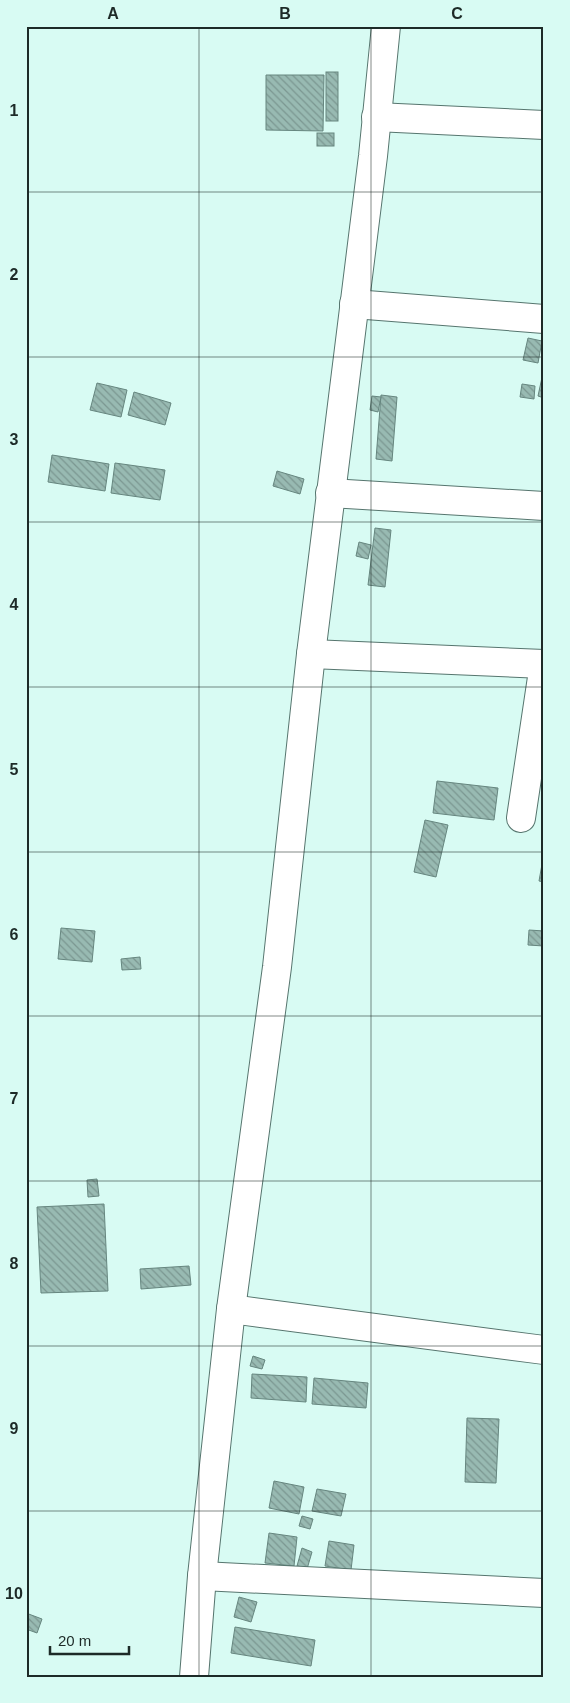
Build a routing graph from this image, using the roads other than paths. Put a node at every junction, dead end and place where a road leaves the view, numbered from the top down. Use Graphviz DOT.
graph roads {
  1 [pos="386,26"];
  2 [pos="376,117"];
  3 [pos="544,125"];
  4 [pos="354,304"];
  5 [pos="544,319"];
  6 [pos="330,493"];
  7 [pos="544,506"];
  8 [pos="311,654"];
  9 [pos="544,664"];
  10 [pos="521,818"];
  11 [pos="231,1309"];
  12 [pos="544,1350"];
  13 [pos="202,1576"];
  14 [pos="544,1593"];
  15 [pos="194,1677"];
  1 -- 2 [label="main road"];
  2 -- 3 [label="main road"];
  2 -- 4 [label="main road"];
  4 -- 5 [label="main road"];
  4 -- 6 [label="main road"];
  6 -- 7 [label="main road"];
  6 -- 8 [label="main road"];
  8 -- 9 [label="main road"];
  8 -- 11 [label="main road"];
  9 -- 10 [label="main road"];
  11 -- 12 [label="main road"];
  11 -- 13 [label="main road"];
  13 -- 14 [label="main road"];
  13 -- 15 [label="main road"];
}
